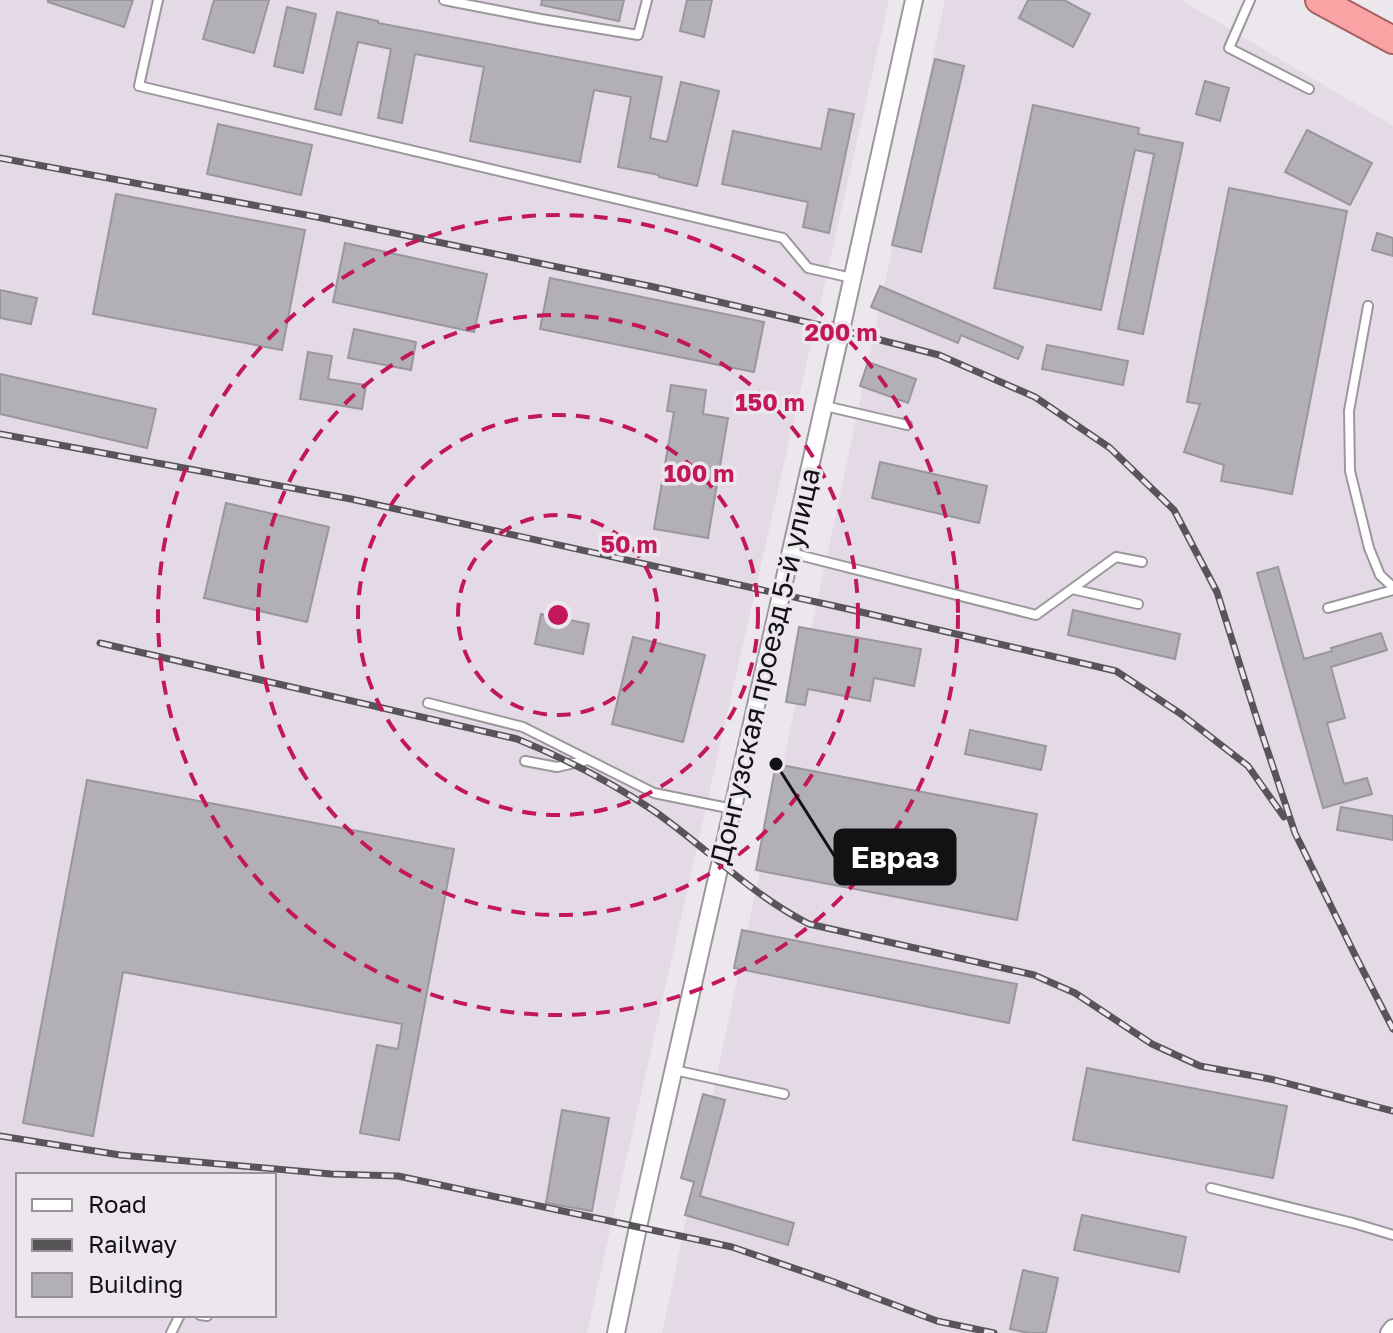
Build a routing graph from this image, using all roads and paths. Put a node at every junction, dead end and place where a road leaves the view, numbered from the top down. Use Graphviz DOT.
graph roads {
  1 [pos="158,0"];
  2 [pos="444,0"];
  3 [pos="647,0"];
  4 [pos="914,0"];
  5 [pos="1250,0"];
  6 [pos="1319,0"];
  7 [pos="1393,40"];
  8 [pos="1309,89"];
  9 [pos="852,278"];
  10 [pos="1368,306"];
  11 [pos="824,406"];
  12 [pos="907,425"];
  13 [pos="790,553"];
  14 [pos="1142,562"];
  15 [pos="1393,588"];
  16 [pos="1072,589"];
  17 [pos="1138,604"];
  18 [pos="1328,608"];
  19 [pos="428,703"];
  20 [pos="589,760"];
  21 [pos="525,761"];
  22 [pos="733,809"];
  23 [pos="673,1070"];
  24 [pos="784,1094"];
  25 [pos="1211,1188"];
  26 [pos="1393,1235"];
  27 [pos="1393,1328"];
  28 [pos="616,1333"];
  29 [pos="1389,1333"];
  1 -- 9 [label="lane"];
  2 -- 3 [label="lane"];
  4 -- 9 [label="street, Донгузская проезд 5-й улица"];
  5 -- 8 [label="lane"];
  6 -- 7 [label="highway"];
  9 -- 11 [label="street, Донгузская проезд 5-й улица"];
  10 -- 15 [label="lane"];
  11 -- 12 [label="lane"];
  11 -- 13 [label="street, Донгузская проезд 5-й улица"];
  13 -- 16 [label="lane"];
  13 -- 22 [label="street, Донгузская проезд 5-й улица"];
  14 -- 16 [label="lane"];
  15 -- 18 [label="lane"];
  16 -- 17 [label="lane"];
  19 -- 20 [label="lane"];
  20 -- 21 [label="lane"];
  20 -- 22 [label="lane"];
  22 -- 23 [label="street, Донгузская проезд 5-й улица"];
  23 -- 24 [label="lane"];
  23 -- 28 [label="street, Донгузская проезд 5-й улица"];
  25 -- 26 [label="lane"];
  27 -- 29 [label="street"];
}
